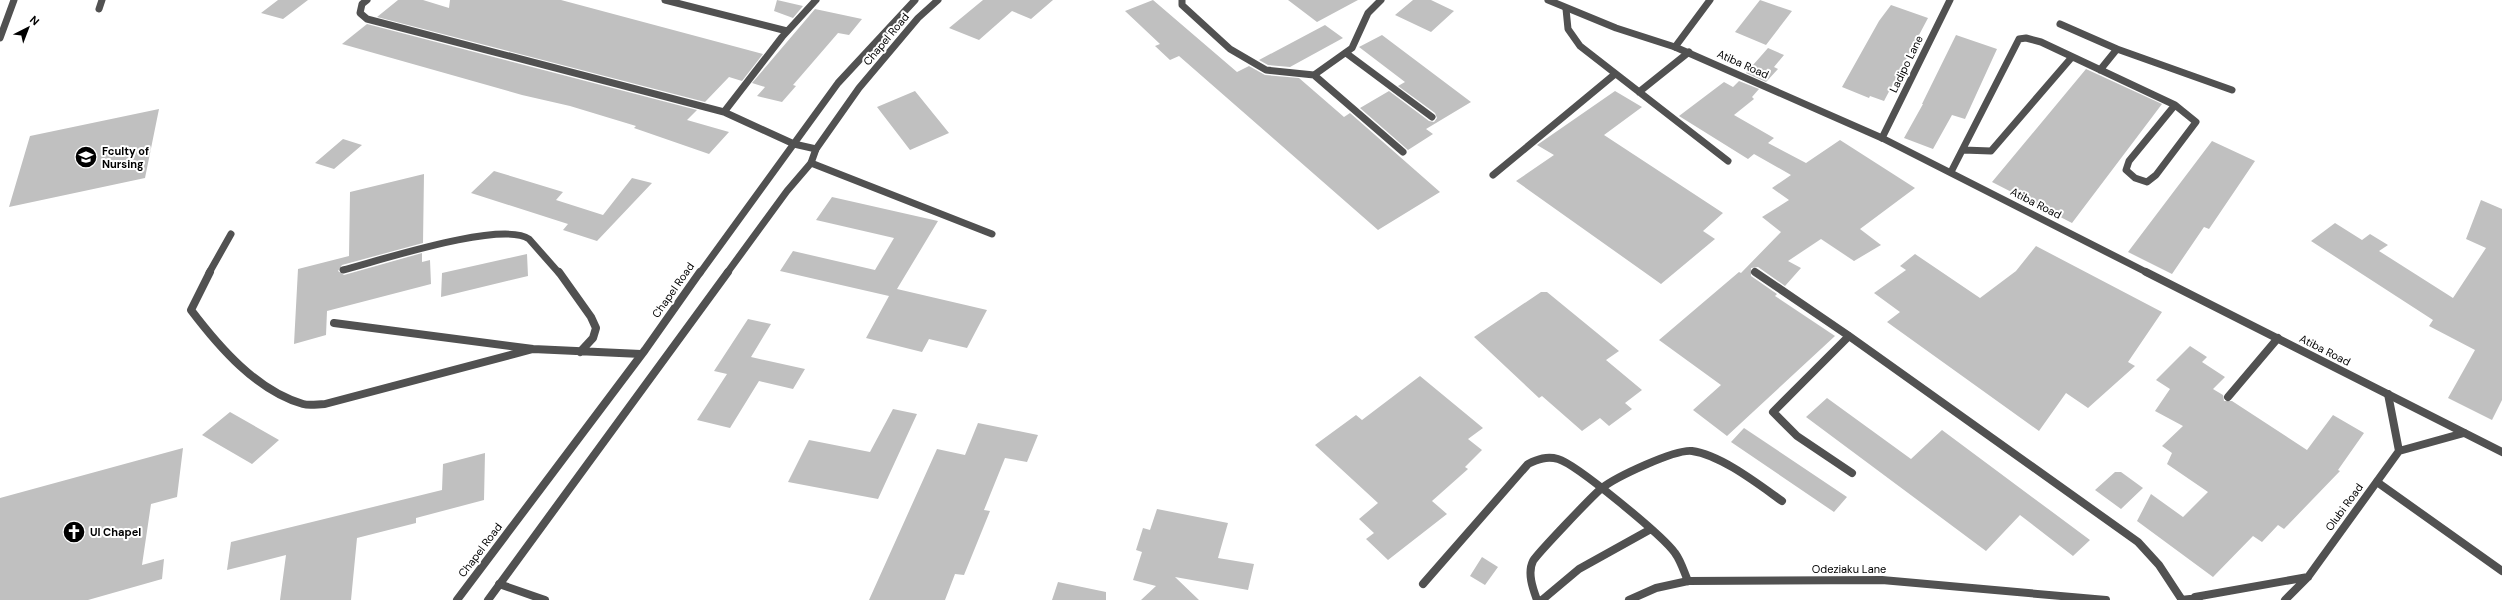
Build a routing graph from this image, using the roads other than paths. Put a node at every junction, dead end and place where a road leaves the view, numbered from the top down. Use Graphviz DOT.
graph roads {
  1 [pos="14,0"];
  2 [pos="102,0"];
  3 [pos="367,0"];
  4 [pos="665,0"];
  5 [pos="816,0"];
  6 [pos="915,0"];
  7 [pos="938,0"];
  8 [pos="1182,0"];
  9 [pos="1381,0"];
  10 [pos="1548,0"];
  11 [pos="1710,0"];
  12 [pos="1950,0"];
  13 [pos="99,9"];
  14 [pos="1566,9"];
  15 [pos="2060,24"];
  16 [pos="787,31"];
  17 [pos="0,38"];
  18 [pos="1676,47"];
  19 [pos="2117,49"];
  20 [pos="1689,52"];
  21 [pos="1346,54"];
  22 [pos="2072,57"];
  23 [pos="2100,70"];
  24 [pos="1615,74"];
  25 [pos="1314,76"];
  26 [pos="2232,90"];
  27 [pos="1639,92"];
  28 [pos="2175,105"];
  29 [pos="724,112"];
  30 [pos="1432,117"];
  31 [pos="1882,138"];
  32 [pos="794,144"];
  33 [pos="816,149"];
  34 [pos="1963,150"];
  35 [pos="1403,152"];
  36 [pos="1728,161"];
  37 [pos="810,163"];
  38 [pos="1951,172"];
  39 [pos="1493,175"];
  40 [pos="231,234"];
  41 [pos="992,234"];
  42 [pos="343,270"];
  43 [pos="1755,272"];
  44 [pos="334,323"];
  45 [pos="1849,336"];
  46 [pos="2278,338"];
  47 [pos="533,349"];
  48 [pos="580,352"];
  49 [pos="641,354"];
  50 [pos="2388,394"];
  51 [pos="2228,397"];
  52 [pos="2464,433"];
  53 [pos="2399,451"];
  54 [pos="2502,452"];
  55 [pos="1852,473"];
  56 [pos="2377,482"];
  57 [pos="1602,488"];
  58 [pos="1782,501"];
  59 [pos="1651,529"];
  60 [pos="2502,571"];
  61 [pos="2308,577"];
  62 [pos="1688,581"];
  63 [pos="499,584"];
  64 [pos="1423,584"];
  65 [pos="2195,597"];
  66 [pos="2073,599"];
  67 [pos="457,600"];
  68 [pos="488,600"];
  69 [pos="545,600"];
  70 [pos="1537,600"];
  71 [pos="1542,600"];
  72 [pos="1629,600"];
  73 [pos="2106,600"];
  74 [pos="2181,600"];
  75 [pos="2205,600"];
  76 [pos="2285,600"];
  1 -- 17 [label="street"];
  2 -- 13 [label="street"];
  3 -- 29 [label="street"];
  4 -- 16 [label="street"];
  5 -- 16 [label="street"];
  6 -- 32 [label="street, Chapel Road"];
  7 -- 33 [label="street, Chapel Road"];
  8 -- 25 [label="street"];
  9 -- 21 [label="street"];
  10 -- 14 [label="street, Atiba Road"];
  11 -- 18 [label="street"];
  12 -- 31 [label="street, Ladipo Lane"];
  14 -- 18 [label="street, Atiba Road"];
  14 -- 24 [label="street"];
  15 -- 19 [label="street"];
  16 -- 29 [label="street"];
  18 -- 20 [label="street, Atiba Road"];
  19 -- 23 [label="street"];
  19 -- 26 [label="street"];
  20 -- 27 [label="street"];
  20 -- 31 [label="street, Atiba Road"];
  21 -- 25 [label="street"];
  21 -- 30 [label="street"];
  22 -- 23 [label="street"];
  22 -- 34 [label="street"];
  22 -- 34 [label="street"];
  23 -- 28 [label="street"];
  24 -- 27 [label="street"];
  24 -- 39 [label="street"];
  25 -- 35 [label="street"];
  27 -- 36 [label="street"];
  28 -- 28 [label="street"];
  29 -- 32 [label="street"];
  31 -- 38 [label="street, Atiba Road"];
  32 -- 33 [label="street"];
  32 -- 49 [label="street, Chapel Road"];
  33 -- 37 [label="street, Chapel Road"];
  34 -- 38 [label="street"];
  37 -- 41 [label="street"];
  37 -- 63 [label="street, Chapel Road"];
  38 -- 46 [label="street, Atiba Road"];
  40 -- 47 [label="street"];
  42 -- 48 [label="street"];
  43 -- 45 [label="street"];
  44 -- 47 [label="street"];
  45 -- 55 [label="street"];
  45 -- 74 [label="street"];
  46 -- 50 [label="street, Atiba Road"];
  46 -- 51 [label="street"];
  47 -- 48 [label="street"];
  48 -- 49 [label="street"];
  49 -- 67 [label="street, Chapel Road"];
  50 -- 52 [label="street, Atiba Road"];
  50 -- 53 [label="street"];
  52 -- 53 [label="street"];
  52 -- 54 [label="street, Atiba Road"];
  53 -- 56 [label="street, Olubi Road"];
  56 -- 60 [label="street"];
  56 -- 61 [label="street, Olubi Road"];
  57 -- 58 [label="street"];
  57 -- 59 [label="street"];
  57 -- 64 [label="street"];
  57 -- 70 [label="street"];
  59 -- 62 [label="street"];
  59 -- 71 [label="street"];
  61 -- 65 [label="street"];
  61 -- 76 [label="street, Olubi Road"];
  62 -- 66 [label="street, Odeziaku Lane"];
  62 -- 72 [label="street, Odeziaku Lane"];
  63 -- 68 [label="street, Chapel Road"];
  63 -- 69 [label="street"];
  65 -- 74 [label="street"];
  65 -- 75 [label="street"];
  66 -- 73 [label="street, Odeziaku Lane"];
}
